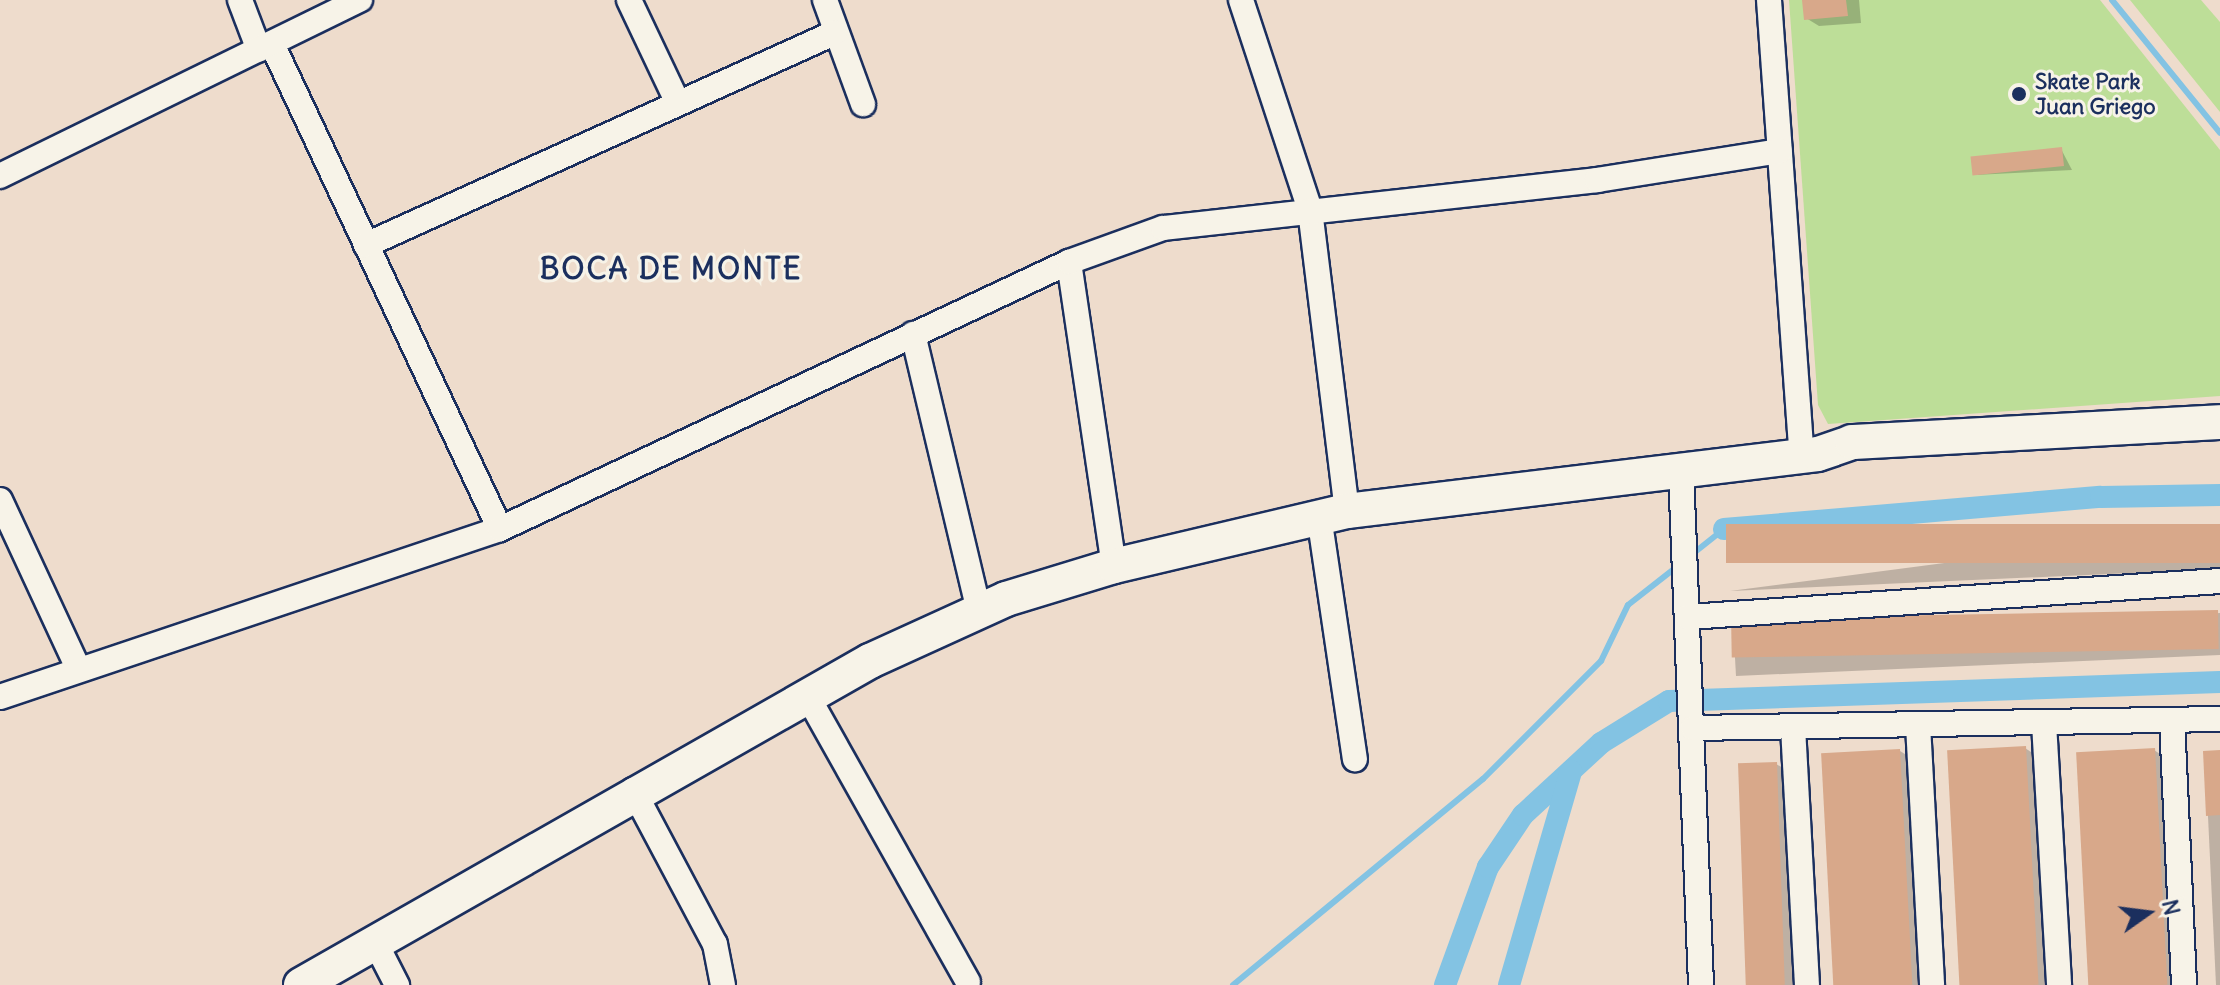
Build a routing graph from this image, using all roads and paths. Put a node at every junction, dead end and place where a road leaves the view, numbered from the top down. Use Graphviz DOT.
graph roads {
  1 [pos="240,0"];
  2 [pos="360,0"];
  3 [pos="629,0"];
  4 [pos="825,0"];
  5 [pos="1241,0"];
  6 [pos="1769,0"];
  7 [pos="834,33"];
  8 [pos="265,47"];
  9 [pos="678,103"];
  10 [pos="863,104"];
  11 [pos="1780,151"];
  12 [pos="0,176"];
  13 [pos="1310,210"];
  14 [pos="366,245"];
  15 [pos="1069,262"];
  16 [pos="913,334"];
  17 [pos="2220,422"];
  18 [pos="2220,443"];
  19 [pos="1810,455"];
  20 [pos="1682,487"];
  21 [pos="0,500"];
  22 [pos="1333,514"];
  23 [pos="500,529"];
  24 [pos="1114,566"];
  25 [pos="2220,581"];
  26 [pos="979,610"];
  27 [pos="1688,617"];
  28 [pos="79,670"];
  29 [pos="807,695"];
  30 [pos="0,697"];
  31 [pos="2220,719"];
  32 [pos="2172,720"];
  33 [pos="2044,723"];
  34 [pos="1918,725"];
  35 [pos="1793,727"];
  36 [pos="1693,728"];
  37 [pos="1355,759"];
  38 [pos="633,790"];
  39 [pos="374,940"];
  40 [pos="968,982"];
  41 [pos="301,985"];
  42 [pos="397,985"];
  43 [pos="723,985"];
  44 [pos="1701,985"];
  45 [pos="1807,985"];
  46 [pos="1932,985"];
  47 [pos="2059,985"];
  48 [pos="2184,985"];
  1 -- 8 [label="street"];
  2 -- 8 [label="street"];
  3 -- 9 [label="street"];
  4 -- 7 [label="street"];
  5 -- 13 [label="street"];
  6 -- 11 [label="street"];
  7 -- 9 [label="street"];
  7 -- 10 [label="street"];
  8 -- 12 [label="street"];
  8 -- 14 [label="street"];
  9 -- 14 [label="street"];
  11 -- 13 [label="street"];
  11 -- 19 [label="street"];
  13 -- 15 [label="street"];
  13 -- 22 [label="street"];
  14 -- 23 [label="street"];
  15 -- 16 [label="street"];
  15 -- 24 [label="street"];
  16 -- 23 [label="street"];
  16 -- 26 [label="street"];
  17 -- 19 [label="main road"];
  18 -- 19 [label="main road"];
  19 -- 20 [label="main road"];
  20 -- 22 [label="main road"];
  20 -- 27 [label="street"];
  21 -- 28 [label="street"];
  22 -- 24 [label="main road"];
  22 -- 37 [label="street"];
  23 -- 28 [label="street"];
  24 -- 26 [label="main road"];
  25 -- 27 [label="street"];
  26 -- 29 [label="main road"];
  27 -- 36 [label="street"];
  28 -- 30 [label="street"];
  29 -- 38 [label="main road"];
  29 -- 40 [label="street"];
  31 -- 32 [label="street"];
  32 -- 33 [label="street"];
  32 -- 48 [label="street"];
  33 -- 34 [label="street"];
  33 -- 47 [label="street"];
  34 -- 35 [label="street"];
  34 -- 46 [label="street"];
  35 -- 36 [label="street"];
  35 -- 45 [label="street"];
  36 -- 44 [label="street"];
  38 -- 39 [label="main road"];
  38 -- 43 [label="street"];
  39 -- 41 [label="main road"];
  39 -- 42 [label="street"];
}
